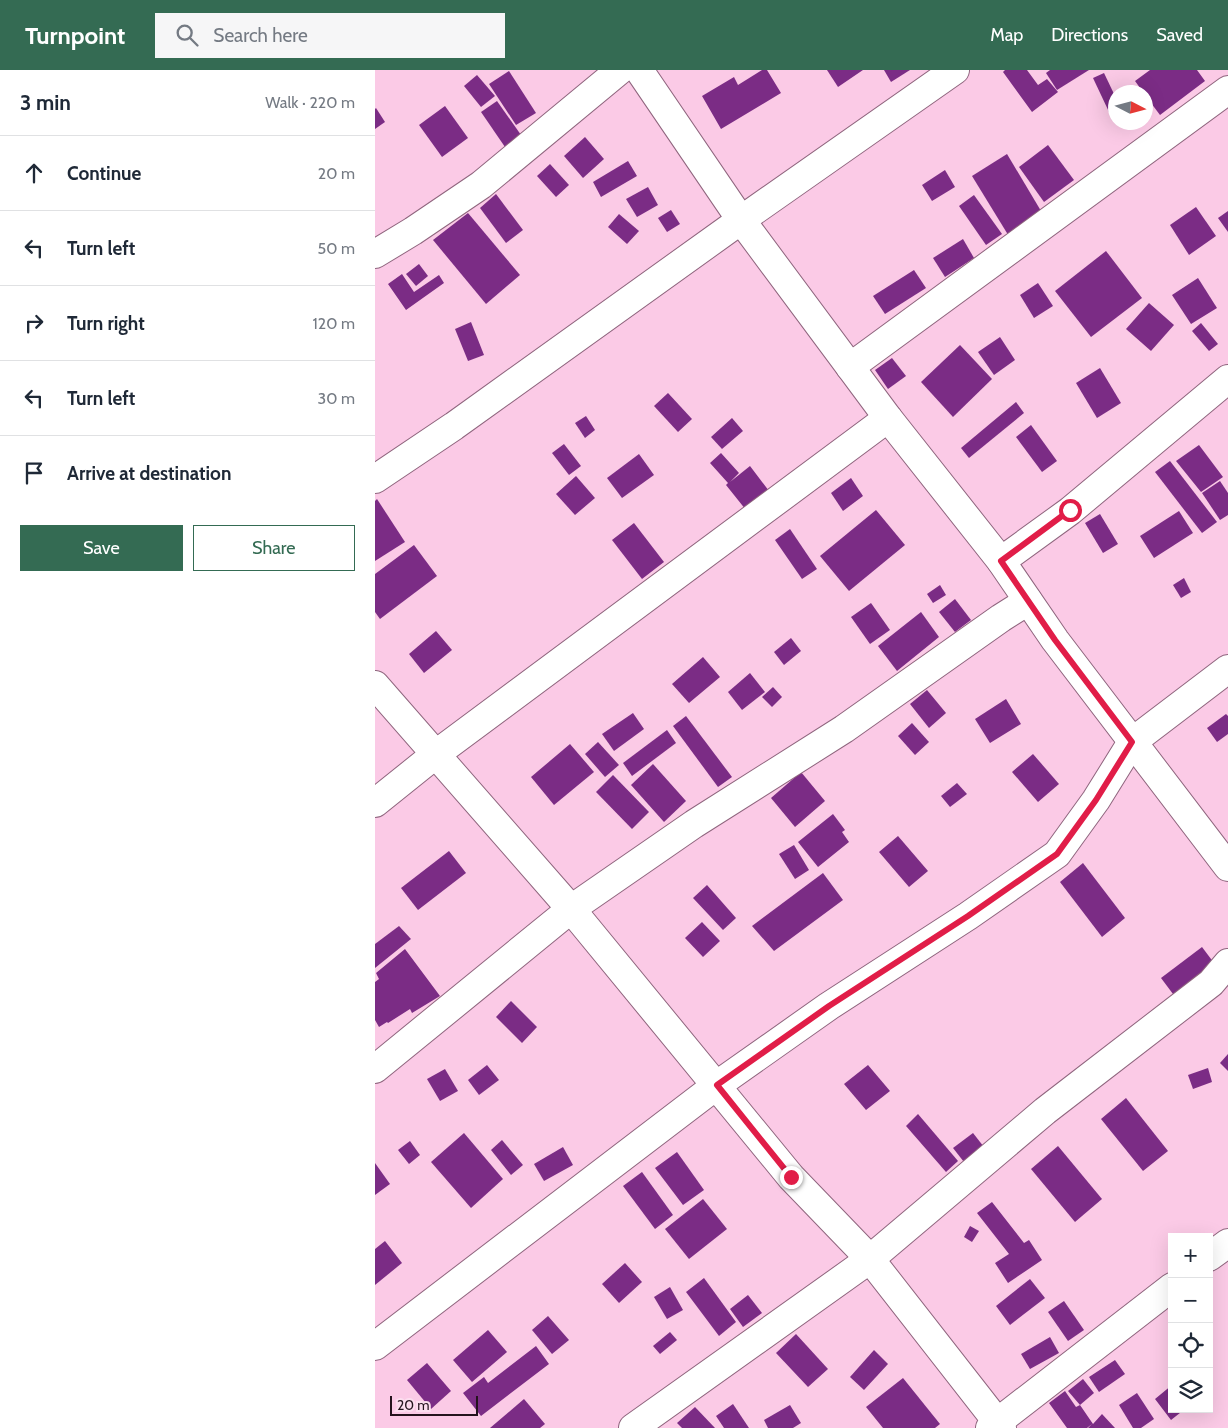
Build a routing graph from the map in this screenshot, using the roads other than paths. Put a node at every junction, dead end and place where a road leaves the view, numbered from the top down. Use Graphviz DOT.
graph roads {
  1 [pos="620,70"];
  2 [pos="639,70"];
  3 [pos="955,70"];
  4 [pos="1228,90"];
  5 [pos="741,220"];
  6 [pos="375,254"];
  7 [pos="850,367"];
  8 [pos="1228,380"];
  9 [pos="888,418"];
  10 [pos="375,479"];
  11 [pos="1001,561"];
  12 [pos="1028,601"];
  13 [pos="1228,668"];
  14 [pos="375,685"];
  15 [pos="1132,742"];
  16 [pos="436,754"];
  17 [pos="375,803"];
  18 [pos="1228,867"];
  19 [pos="571,909"];
  20 [pos="1228,963"];
  21 [pos="375,1070"];
  22 [pos="717,1085"];
  23 [pos="1228,1243"];
  24 [pos="1213,1255"];
  25 [pos="870,1259"];
  26 [pos="1168,1290"];
  27 [pos="375,1346"];
  28 [pos="997,1426"];
  29 [pos="633,1428"];
  1 -- 6 [label="street"];
  2 -- 5 [label="street"];
  3 -- 5 [label="street"];
  4 -- 7 [label="street"];
  5 -- 7 [label="street"];
  5 -- 10 [label="street"];
  7 -- 9 [label="street"];
  8 -- 11 [label="street"];
  9 -- 11 [label="street"];
  9 -- 16 [label="street"];
  11 -- 12 [label="street"];
  12 -- 15 [label="street"];
  12 -- 19 [label="street"];
  13 -- 15 [label="street"];
  14 -- 16 [label="street"];
  15 -- 18 [label="street"];
  15 -- 22 [label="street"];
  16 -- 17 [label="street"];
  16 -- 19 [label="street"];
  19 -- 21 [label="street"];
  19 -- 22 [label="street"];
  20 -- 25 [label="street"];
  22 -- 25 [label="street"];
  22 -- 27 [label="street"];
  23 -- 24 [label="street"];
  25 -- 28 [label="street"];
  25 -- 29 [label="street"];
  26 -- 28 [label="street"];
}
